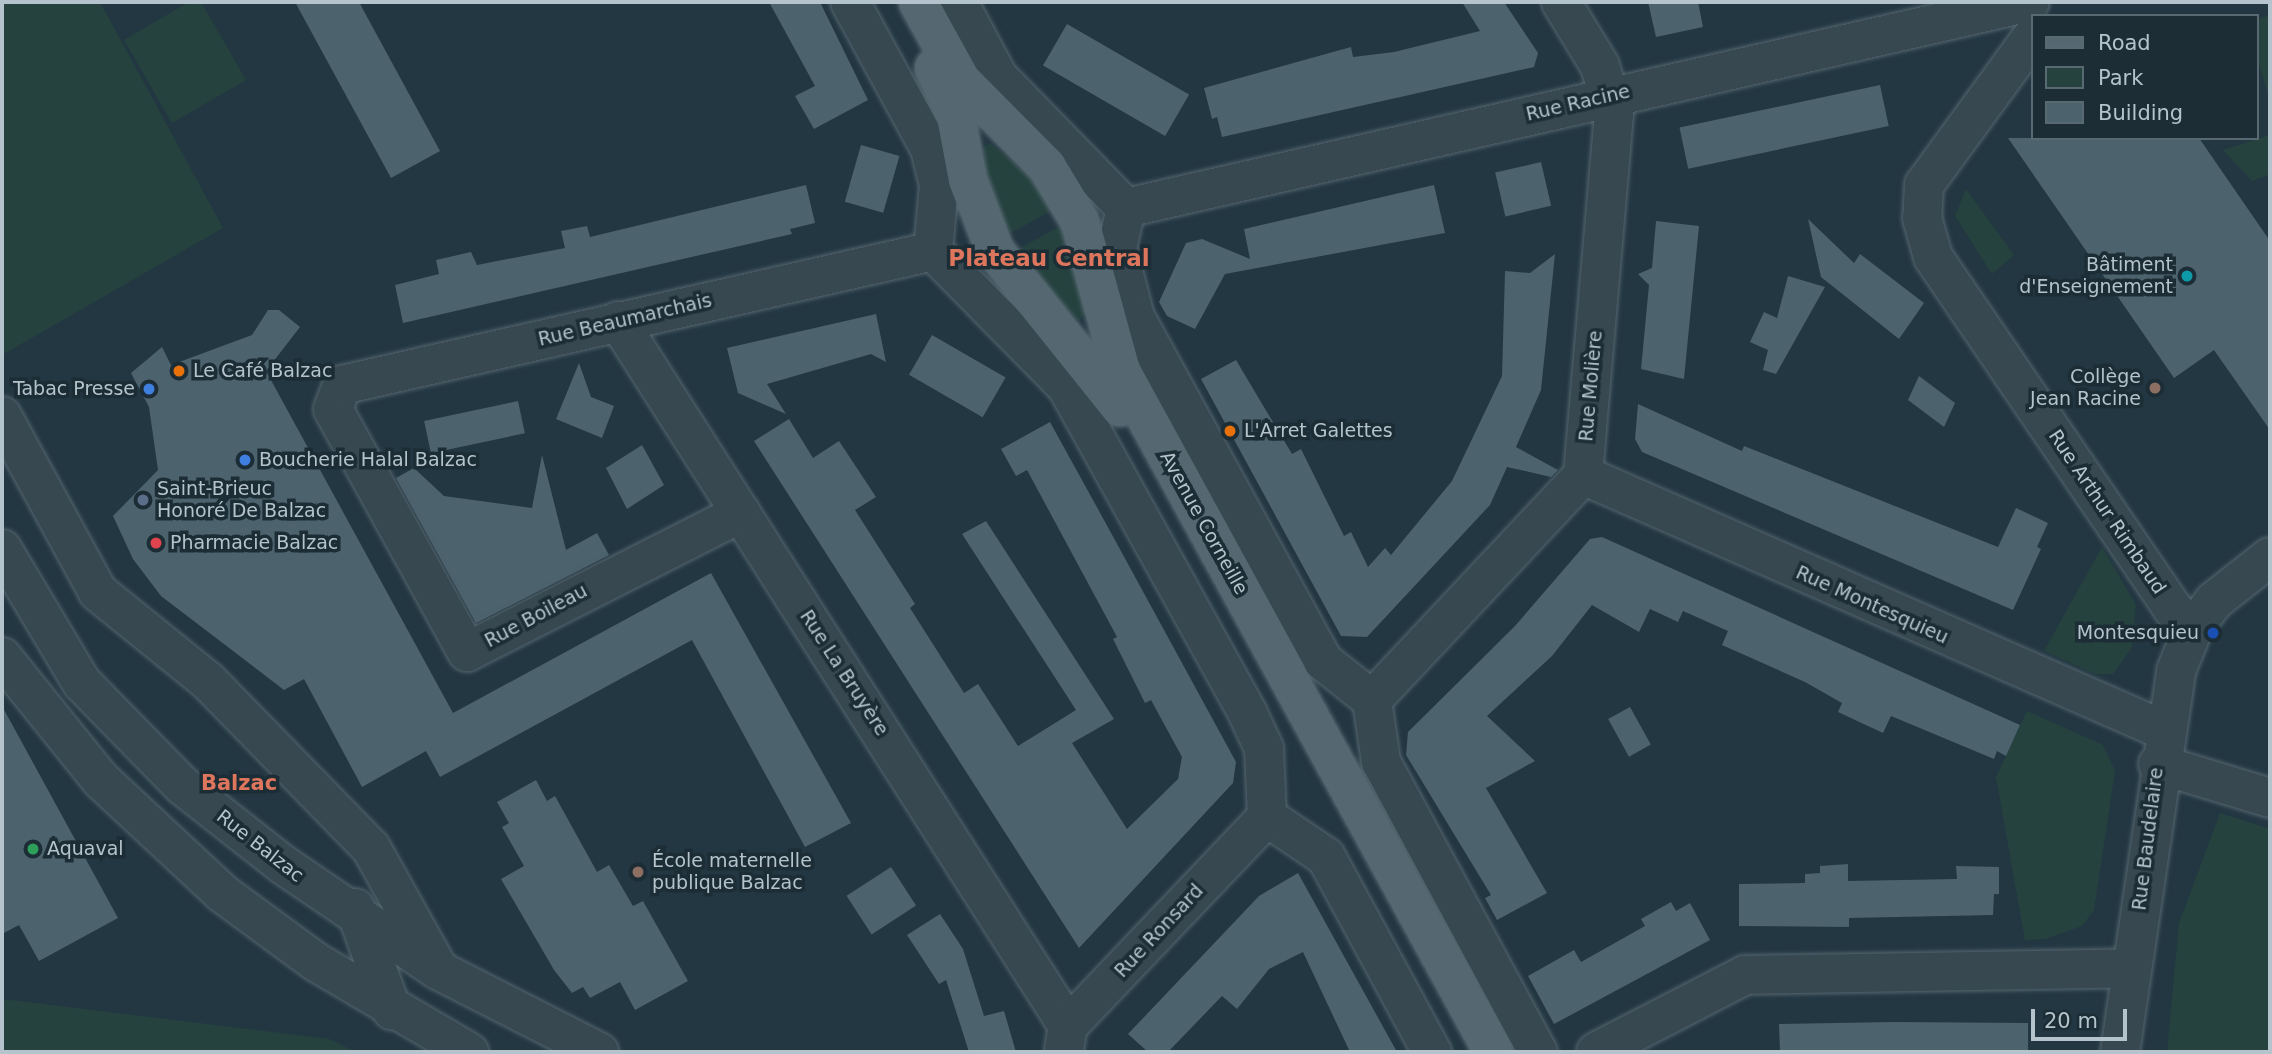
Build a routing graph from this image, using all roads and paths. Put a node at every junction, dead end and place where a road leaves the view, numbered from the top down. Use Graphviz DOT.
graph roads {
  1 [pos="850,2"];
  2 [pos="897,2"];
  3 [pos="918,2"];
  4 [pos="958,2"];
  5 [pos="1562,2"];
  6 [pos="2026,5"];
  7 [pos="2030,40"];
  8 [pos="1609,96"];
  9 [pos="1126,208"];
  10 [pos="933,251"];
  11 [pos="618,321"];
  12 [pos="333,409"];
  13 [pos="2,416"];
  14 [pos="1583,475"];
  15 [pos="16,476"];
  16 [pos="741,513"];
  17 [pos="2,549"];
  18 [pos="2270,557"];
  19 [pos="2193,629"];
  20 [pos="2,657"];
  21 [pos="1372,701"];
  22 [pos="2160,747"];
  23 [pos="2270,798"];
  24 [pos="1267,817"];
  25 [pos="370,848"];
  26 [pos="354,914"];
  27 [pos="2131,968"];
  28 [pos="438,970"];
  29 [pos="1510,1001"];
  30 [pos="392,1011"];
  31 [pos="1066,1039"];
  32 [pos="1484,1050"];
  33 [pos="469,1052"];
  34 [pos="599,1052"];
  35 [pos="1432,1052"];
  36 [pos="1538,1052"];
  37 [pos="1596,1052"];
  38 [pos="2120,1052"];
  1 -- 10 [label="street"];
  2 -- 32 [label="main road, Avenue Corneille"];
  3 -- 32 [label="main road, Avenue Corneille"];
  4 -- 9 [label="street"];
  5 -- 8 [label="street, Rue Molière"];
  6 -- 8 [label="street, Rue Racine"];
  7 -- 19 [label="street, Rue Arthur Rimbaud"];
  8 -- 9 [label="street, Rue Racine"];
  8 -- 14 [label="street, Rue Molière"];
  9 -- 21 [label="street, Avenue Corneille"];
  10 -- 11 [label="street, Rue Beaumarchais"];
  10 -- 24 [label="street"];
  11 -- 12 [label="street, Rue Beaumarchais"];
  11 -- 16 [label="street, Rue La Bruyère"];
  12 -- 16 [label="street, Rue Boileau"];
  13 -- 15 [label="street"];
  14 -- 21 [label="street"];
  14 -- 22 [label="street, Rue Montesquieu"];
  15 -- 25 [label="street"];
  16 -- 31 [label="street, Rue La Bruyère"];
  17 -- 26 [label="street, Rue Balzac"];
  18 -- 19 [label="street"];
  19 -- 22 [label="street, Rue Baudelaire"];
  20 -- 30 [label="street"];
  21 -- 29 [label="street"];
  22 -- 23 [label="street, Rue Montesquieu"];
  22 -- 27 [label="street, Rue Baudelaire"];
  24 -- 31 [label="street, Rue Ronsard"];
  24 -- 35 [label="street"];
  25 -- 26 [label="street"];
  25 -- 28 [label="street"];
  26 -- 28 [label="street, Rue Balzac"];
  26 -- 30 [label="street"];
  27 -- 37 [label="street"];
  27 -- 38 [label="street, Rue Baudelaire"];
  28 -- 34 [label="street, Rue Balzac"];
  29 -- 32 [label="street"];
  29 -- 36 [label="street"];
  30 -- 33 [label="street"];
}
